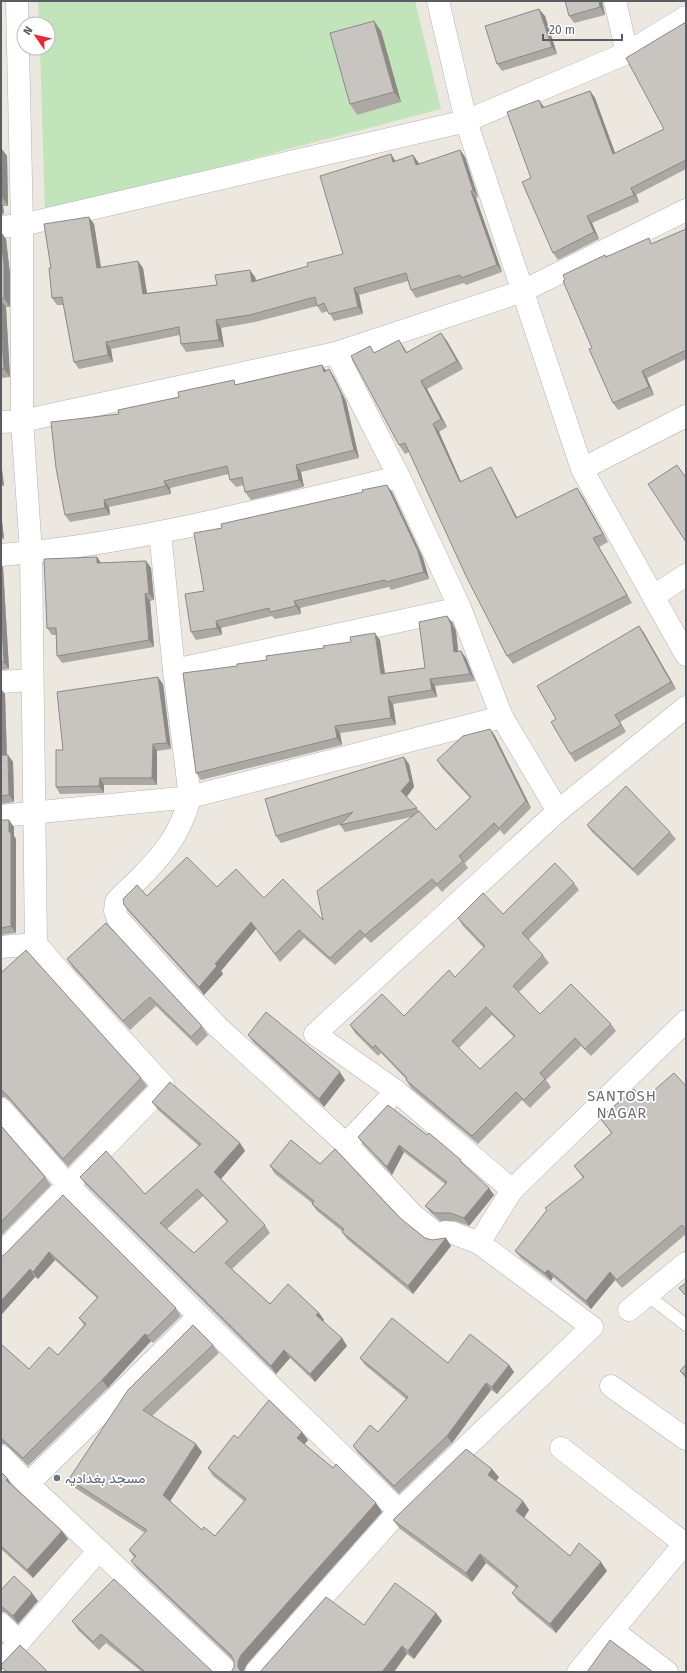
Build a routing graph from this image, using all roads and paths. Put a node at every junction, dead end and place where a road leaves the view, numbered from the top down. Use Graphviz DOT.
graph roads {
  1 [pos="17,1"];
  2 [pos="438,1"];
  3 [pos="616,1"];
  4 [pos="686,17"];
  5 [pos="627,53"];
  6 [pos="466,121"];
  7 [pos="686,210"];
  8 [pos="11,226"];
  9 [pos="523,292"];
  10 [pos="336,353"];
  11 [pos="686,416"];
  12 [pos="12,422"];
  13 [pos="582,469"];
  14 [pos="399,477"];
  15 [pos="160,533"];
  16 [pos="31,552"];
  17 [pos="1,555"];
  18 [pos="686,575"];
  19 [pos="654,596"];
  20 [pos="460,608"];
  21 [pos="686,655"];
  22 [pos="174,670"];
  23 [pos="31,680"];
  24 [pos="1,682"];
  25 [pos="686,707"];
  26 [pos="502,717"];
  27 [pos="190,797"];
  28 [pos="558,811"];
  29 [pos="34,813"];
  30 [pos="1,816"];
  31 [pos="36,944"];
  32 [pos="1,947"];
  33 [pos="686,1021"];
  34 [pos="396,1091"];
  35 [pos="1,1109"];
  36 [pos="346,1144"];
  37 [pos="68,1185"];
  38 [pos="512,1190"];
  39 [pos="478,1243"];
  40 [pos="1,1254"];
  41 [pos="686,1263"];
  42 [pos="647,1295"];
  43 [pos="628,1310"];
  44 [pos="199,1316"];
  45 [pos="686,1325"];
  46 [pos="611,1386"];
  47 [pos="686,1439"];
  48 [pos="561,1448"];
  49 [pos="1,1456"];
  50 [pos="28,1484"];
  51 [pos="399,1511"];
  52 [pos="685,1543"];
  53 [pos="99,1550"];
  54 [pos="1,1624"];
  55 [pos="613,1631"];
  56 [pos="20,1642"];
  57 [pos="1,1663"];
  58 [pos="228,1672"];
  59 [pos="256,1672"];
  60 [pos="578,1672"];
  61 [pos="666,1672"];
  1 -- 8 [label="street"];
  2 -- 6 [label="street"];
  3 -- 5 [label="street"];
  4 -- 5 [label="street"];
  5 -- 6 [label="street"];
  6 -- 8 [label="street"];
  6 -- 9 [label="street"];
  7 -- 9 [label="street"];
  8 -- 12 [label="street"];
  9 -- 10 [label="street"];
  9 -- 13 [label="street"];
  10 -- 12 [label="street"];
  10 -- 14 [label="street"];
  11 -- 13 [label="street"];
  12 -- 16 [label="street"];
  13 -- 19 [label="street"];
  14 -- 15 [label="street"];
  14 -- 20 [label="street"];
  15 -- 16 [label="street"];
  15 -- 22 [label="street"];
  16 -- 17 [label="street"];
  16 -- 23 [label="street"];
  18 -- 19 [label="street"];
  19 -- 21 [label="street"];
  20 -- 22 [label="street"];
  20 -- 26 [label="street"];
  22 -- 27 [label="street"];
  23 -- 24 [label="street"];
  23 -- 29 [label="street"];
  25 -- 28 [label="street"];
  26 -- 27 [label="street"];
  26 -- 28 [label="street"];
  27 -- 29 [label="street"];
  27 -- 36 [label="street"];
  28 -- 34 [label="street"];
  29 -- 30 [label="street"];
  29 -- 31 [label="street"];
  31 -- 32 [label="street"];
  31 -- 37 [label="street"];
  33 -- 38 [label="street"];
  34 -- 36 [label="street"];
  34 -- 38 [label="street"];
  35 -- 37 [label="street"];
  36 -- 39 [label="street"];
  37 -- 40 [label="street"];
  37 -- 44 [label="street"];
  38 -- 39 [label="street"];
  39 -- 51 [label="street"];
  41 -- 42 [label="street"];
  42 -- 43 [label="street"];
  42 -- 45 [label="lane"];
  44 -- 50 [label="street"];
  44 -- 51 [label="street"];
  46 -- 47 [label="street"];
  48 -- 52 [label="street"];
  49 -- 50 [label="street"];
  50 -- 53 [label="street"];
  51 -- 59 [label="street"];
  52 -- 55 [label="street"];
  53 -- 56 [label="street"];
  53 -- 58 [label="street"];
  54 -- 56 [label="street"];
  55 -- 60 [label="street"];
  55 -- 61 [label="street"];
  56 -- 57 [label="street"];
}
